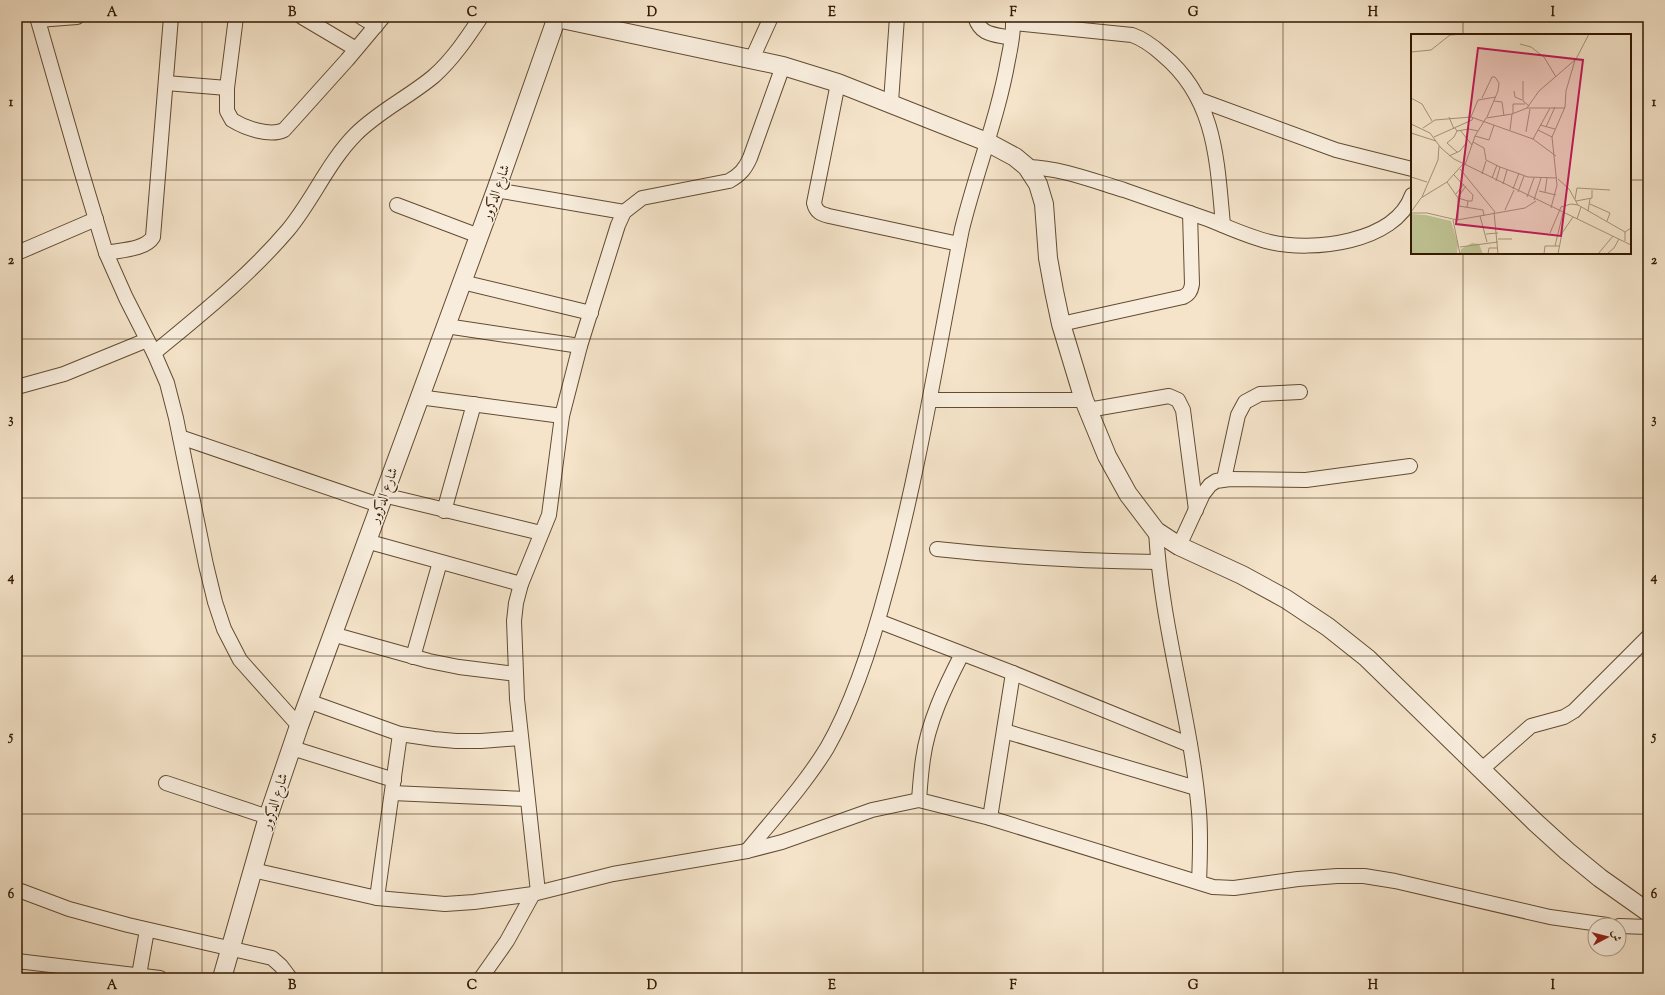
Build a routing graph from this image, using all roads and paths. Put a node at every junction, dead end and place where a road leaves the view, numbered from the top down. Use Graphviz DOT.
graph roads {
  1 [pos="77,17"];
  2 [pos="171,17"];
  3 [pos="236,17"];
  4 [pos="302,17"];
  5 [pos="361,17"];
  6 [pos="482,17"];
  7 [pos="771,17"];
  8 [pos="897,17"];
  9 [pos="975,17"];
  10 [pos="37,18"];
  11 [pos="557,18"];
  12 [pos="1013,20"];
  13 [pos="379,21"];
  14 [pos="1011,38"];
  15 [pos="356,49"];
  16 [pos="752,60"];
  17 [pos="783,66"];
  18 [pos="838,82"];
  19 [pos="166,83"];
  20 [pos="227,88"];
  21 [pos="1200,100"];
  22 [pos="891,102"];
  23 [pos="988,142"];
  24 [pos="1026,167"];
  25 [pos="1411,169"];
  26 [pos="496,190"];
  27 [pos="1411,197"];
  28 [pos="397,205"];
  29 [pos="624,212"];
  30 [pos="1190,214"];
  31 [pos="96,219"];
  32 [pos="1223,225"];
  33 [pos="479,236"];
  34 [pos="959,244"];
  35 [pos="17,253"];
  36 [pos="106,253"];
  37 [pos="462,282"];
  38 [pos="591,313"];
  39 [pos="1061,324"];
  40 [pos="446,326"];
  41 [pos="147,340"];
  42 [pos="580,346"];
  43 [pos="154,353"];
  44 [pos="17,387"];
  45 [pos="1300,392"];
  46 [pos="419,397"];
  47 [pos="930,400"];
  48 [pos="474,404"];
  49 [pos="1086,405"];
  50 [pos="562,416"];
  51 [pos="180,436"];
  52 [pos="1410,466"];
  53 [pos="1224,479"];
  54 [pos="381,500"];
  55 [pos="1196,510"];
  56 [pos="444,511"];
  57 [pos="1156,531"];
  58 [pos="541,533"];
  59 [pos="366,541"];
  60 [pos="1179,546"];
  61 [pos="937,549"];
  62 [pos="440,562"];
  63 [pos="1157,562"];
  64 [pos="521,584"];
  65 [pos="878,622"];
  66 [pos="332,634"];
  67 [pos="1648,637"];
  68 [pos="962,654"];
  69 [pos="413,657"];
  70 [pos="1013,673"];
  71 [pos="516,674"];
  72 [pos="308,701"];
  73 [pos="299,726"];
  74 [pos="1004,731"];
  75 [pos="400,734"];
  76 [pos="521,738"];
  77 [pos="1190,745"];
  78 [pos="292,748"];
  79 [pos="1482,770"];
  80 [pos="166,783"];
  81 [pos="393,786"];
  82 [pos="1196,788"];
  83 [pos="527,799"];
  84 [pos="919,800"];
  85 [pos="268,817"];
  86 [pos="990,818"];
  87 [pos="746,851"];
  88 [pos="253,870"];
  89 [pos="1199,882"];
  90 [pos="21,891"];
  91 [pos="535,893"];
  92 [pos="377,898"];
  93 [pos="1648,912"];
  94 [pos="1587,922"];
  95 [pos="1627,926"];
  96 [pos="1648,927"];
  97 [pos="147,930"];
  98 [pos="231,948"];
  99 [pos="17,962"];
  100 [pos="139,975"];
  101 [pos="160,978"];
  102 [pos="222,978"];
  103 [pos="290,978"];
  104 [pos="482,978"];
  1 -- 10 [label="street"];
  2 -- 19 [label="street"];
  3 -- 20 [label="street"];
  4 -- 15 [label="street"];
  5 -- 13 [label="street"];
  6 -- 43 [label="street"];
  7 -- 16 [label="street"];
  8 -- 22 [label="street"];
  9 -- 14 [label="street"];
  10 -- 31 [label="street"];
  11 -- 16 [label="street"];
  11 -- 26 [label="street, شارع الدكرور"];
  12 -- 14 [label="street"];
  12 -- 21 [label="street"];
  13 -- 15 [label="street"];
  14 -- 23 [label="street"];
  15 -- 20 [label="street"];
  16 -- 17 [label="street"];
  17 -- 18 [label="street"];
  17 -- 29 [label="street"];
  18 -- 22 [label="street"];
  18 -- 34 [label="street"];
  19 -- 20 [label="street"];
  19 -- 36 [label="street"];
  21 -- 25 [label="street"];
  21 -- 32 [label="street"];
  22 -- 23 [label="street"];
  23 -- 24 [label="street"];
  23 -- 34 [label="street"];
  24 -- 30 [label="street"];
  24 -- 39 [label="street"];
  26 -- 29 [label="street"];
  26 -- 33 [label="street, شارع الدكرور"];
  27 -- 32 [label="street"];
  28 -- 33 [label="street"];
  29 -- 38 [label="street"];
  30 -- 32 [label="street"];
  30 -- 39 [label="street"];
  31 -- 35 [label="street"];
  31 -- 36 [label="street"];
  33 -- 37 [label="street, شارع الدكرور"];
  34 -- 47 [label="street"];
  36 -- 41 [label="street"];
  37 -- 38 [label="street"];
  37 -- 40 [label="street, شارع الدكرور"];
  38 -- 42 [label="street"];
  39 -- 49 [label="street"];
  40 -- 42 [label="street"];
  40 -- 46 [label="street, شارع الدكرور"];
  41 -- 43 [label="street"];
  41 -- 44 [label="street"];
  42 -- 50 [label="street"];
  43 -- 51 [label="street"];
  45 -- 53 [label="street"];
  46 -- 48 [label="street"];
  46 -- 54 [label="street, شارع الدكرور"];
  47 -- 49 [label="street"];
  47 -- 65 [label="street"];
  48 -- 50 [label="street"];
  48 -- 56 [label="street"];
  49 -- 55 [label="street"];
  49 -- 57 [label="street"];
  50 -- 58 [label="street"];
  51 -- 54 [label="street"];
  51 -- 73 [label="street"];
  52 -- 53 [label="street"];
  53 -- 55 [label="street"];
  54 -- 56 [label="street"];
  54 -- 59 [label="street, شارع الدكرور"];
  55 -- 60 [label="street"];
  56 -- 58 [label="street"];
  57 -- 60 [label="street"];
  57 -- 63 [label="street"];
  58 -- 64 [label="street"];
  59 -- 62 [label="street"];
  59 -- 66 [label="street, شارع الدكرور"];
  60 -- 79 [label="street"];
  61 -- 63 [label="street"];
  62 -- 64 [label="street"];
  62 -- 69 [label="street"];
  63 -- 77 [label="street"];
  64 -- 71 [label="street"];
  65 -- 68 [label="street"];
  65 -- 87 [label="street"];
  66 -- 69 [label="street"];
  66 -- 72 [label="street, شارع الدكرور"];
  67 -- 79 [label="street"];
  68 -- 70 [label="street"];
  68 -- 84 [label="street"];
  69 -- 71 [label="street"];
  70 -- 74 [label="street"];
  70 -- 77 [label="street"];
  71 -- 76 [label="street"];
  72 -- 73 [label="street, شارع الدكرور"];
  72 -- 75 [label="street"];
  73 -- 78 [label="street, شارع الدكرور"];
  74 -- 82 [label="street"];
  74 -- 86 [label="street"];
  75 -- 76 [label="street"];
  75 -- 81 [label="street"];
  76 -- 83 [label="street"];
  77 -- 82 [label="street"];
  78 -- 81 [label="street"];
  78 -- 85 [label="street, شارع الدكرور"];
  79 -- 93 [label="street"];
  80 -- 85 [label="street"];
  81 -- 83 [label="street"];
  81 -- 92 [label="street"];
  82 -- 89 [label="street"];
  83 -- 91 [label="street"];
  84 -- 86 [label="street"];
  84 -- 87 [label="street"];
  85 -- 88 [label="street, شارع الدكرور"];
  86 -- 89 [label="street"];
  87 -- 91 [label="street"];
  88 -- 92 [label="street"];
  88 -- 98 [label="street, شارع الدكرور"];
  89 -- 94 [label="street"];
  90 -- 97 [label="street"];
  91 -- 92 [label="street"];
  91 -- 104 [label="street"];
  95 -- 96 [label="street"];
  97 -- 98 [label="street"];
  97 -- 100 [label="street"];
  98 -- 102 [label="street, شارع الدكرور"];
  98 -- 103 [label="street"];
  99 -- 100 [label="street"];
  100 -- 101 [label="street"];
}
